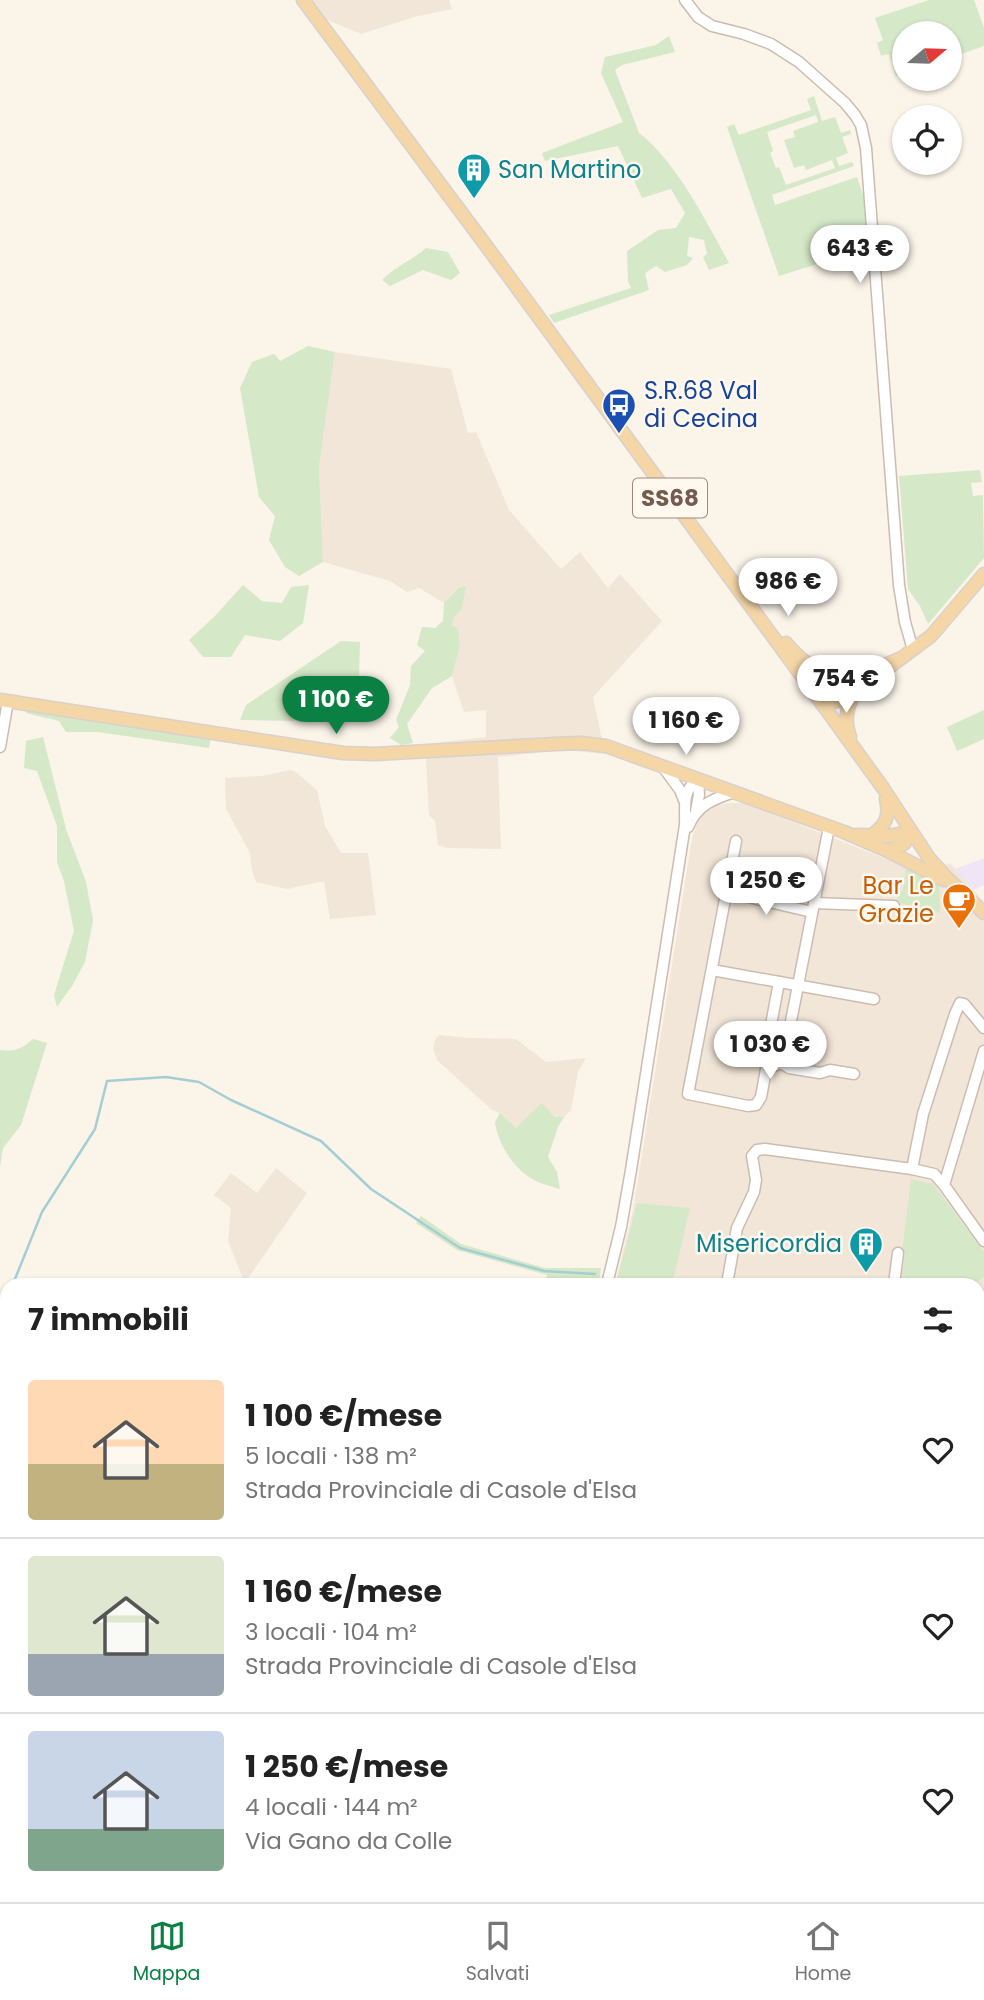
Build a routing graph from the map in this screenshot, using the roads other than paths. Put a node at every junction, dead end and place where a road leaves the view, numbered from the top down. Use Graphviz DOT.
graph roads {
  1 [pos="303,0"];
  2 [pos="685,0"];
  3 [pos="724,571"];
  4 [pos="984,574"];
  5 [pos="913,650"];
  6 [pos="901,658"];
  7 [pos="849,675"];
  8 [pos="856,692"];
  9 [pos="4,700"];
  10 [pos="823,705"];
  11 [pos="0,747"];
  12 [pos="862,759"];
  13 [pos="663,767"];
  14 [pos="698,779"];
  15 [pos="883,788"];
  16 [pos="734,792"];
  17 [pos="685,802"];
  18 [pos="696,811"];
  19 [pos="829,827"];
  20 [pos="844,832"];
  21 [pos="911,832"];
  22 [pos="872,835"];
  23 [pos="684,837"];
  24 [pos="736,841"];
  25 [pos="888,851"];
  26 [pos="954,885"];
  27 [pos="727,892"];
  28 [pos="894,906"];
  29 [pos="813,907"];
  30 [pos="984,913"];
  31 [pos="712,970"];
  32 [pos="779,982"];
  33 [pos="798,985"];
  34 [pos="874,999"];
  35 [pos="984,1028"];
  36 [pos="984,1051"];
  37 [pos="781,1063"];
  38 [pos="767,1064"];
  39 [pos="854,1074"];
  40 [pos="912,1170"];
  41 [pos="944,1185"];
  42 [pos="984,1241"];
  43 [pos="898,1253"];
  44 [pos="608,1278"];
  45 [pos="728,1278"];
  46 [pos="895,1278"];
  1 -- 3 [label="main road, SS68"];
  2 -- 5 [label="street"];
  3 -- 7 [label="main road"];
  3 -- 10 [label="main road, SS68"];
  4 -- 5 [label="main road"];
  5 -- 6 [label="main road"];
  6 -- 7 [label="main road"];
  6 -- 8 [label="main road"];
  7 -- 10 [label="main road"];
  8 -- 10 [label="main road"];
  8 -- 12 [label="main road"];
  9 -- 11 [label="street"];
  9 -- 13 [label="main road"];
  10 -- 12 [label="main road, SS68"];
  12 -- 15 [label="main road, SS68"];
  13 -- 14 [label="main road"];
  13 -- 17 [label="street"];
  14 -- 16 [label="main road"];
  14 -- 17 [label="street"];
  14 -- 18 [label="street"];
  15 -- 21 [label="main road, SS68"];
  15 -- 22 [label="main road"];
  16 -- 18 [label="street"];
  16 -- 19 [label="main road"];
  17 -- 23 [label="street"];
  18 -- 23 [label="street"];
  19 -- 20 [label="main road"];
  19 -- 29 [label="street"];
  20 -- 22 [label="main road"];
  20 -- 25 [label="main road"];
  21 -- 22 [label="main road"];
  21 -- 25 [label="main road"];
  21 -- 26 [label="main road, SS68"];
  23 -- 44 [label="street"];
  24 -- 27 [label="street"];
  25 -- 26 [label="main road"];
  26 -- 30 [label="main road, SS68"];
  27 -- 29 [label="street"];
  27 -- 31 [label="street"];
  28 -- 29 [label="street"];
  29 -- 33 [label="street"];
  31 -- 32 [label="street"];
  31 -- 38 [label="street"];
  32 -- 33 [label="street"];
  32 -- 38 [label="street"];
  33 -- 34 [label="street"];
  33 -- 37 [label="street"];
  35 -- 40 [label="street"];
  36 -- 41 [label="street"];
  37 -- 38 [label="street"];
  37 -- 39 [label="street"];
  40 -- 41 [label="street"];
  40 -- 45 [label="street"];
  41 -- 42 [label="street"];
  43 -- 46 [label="street"];
}
